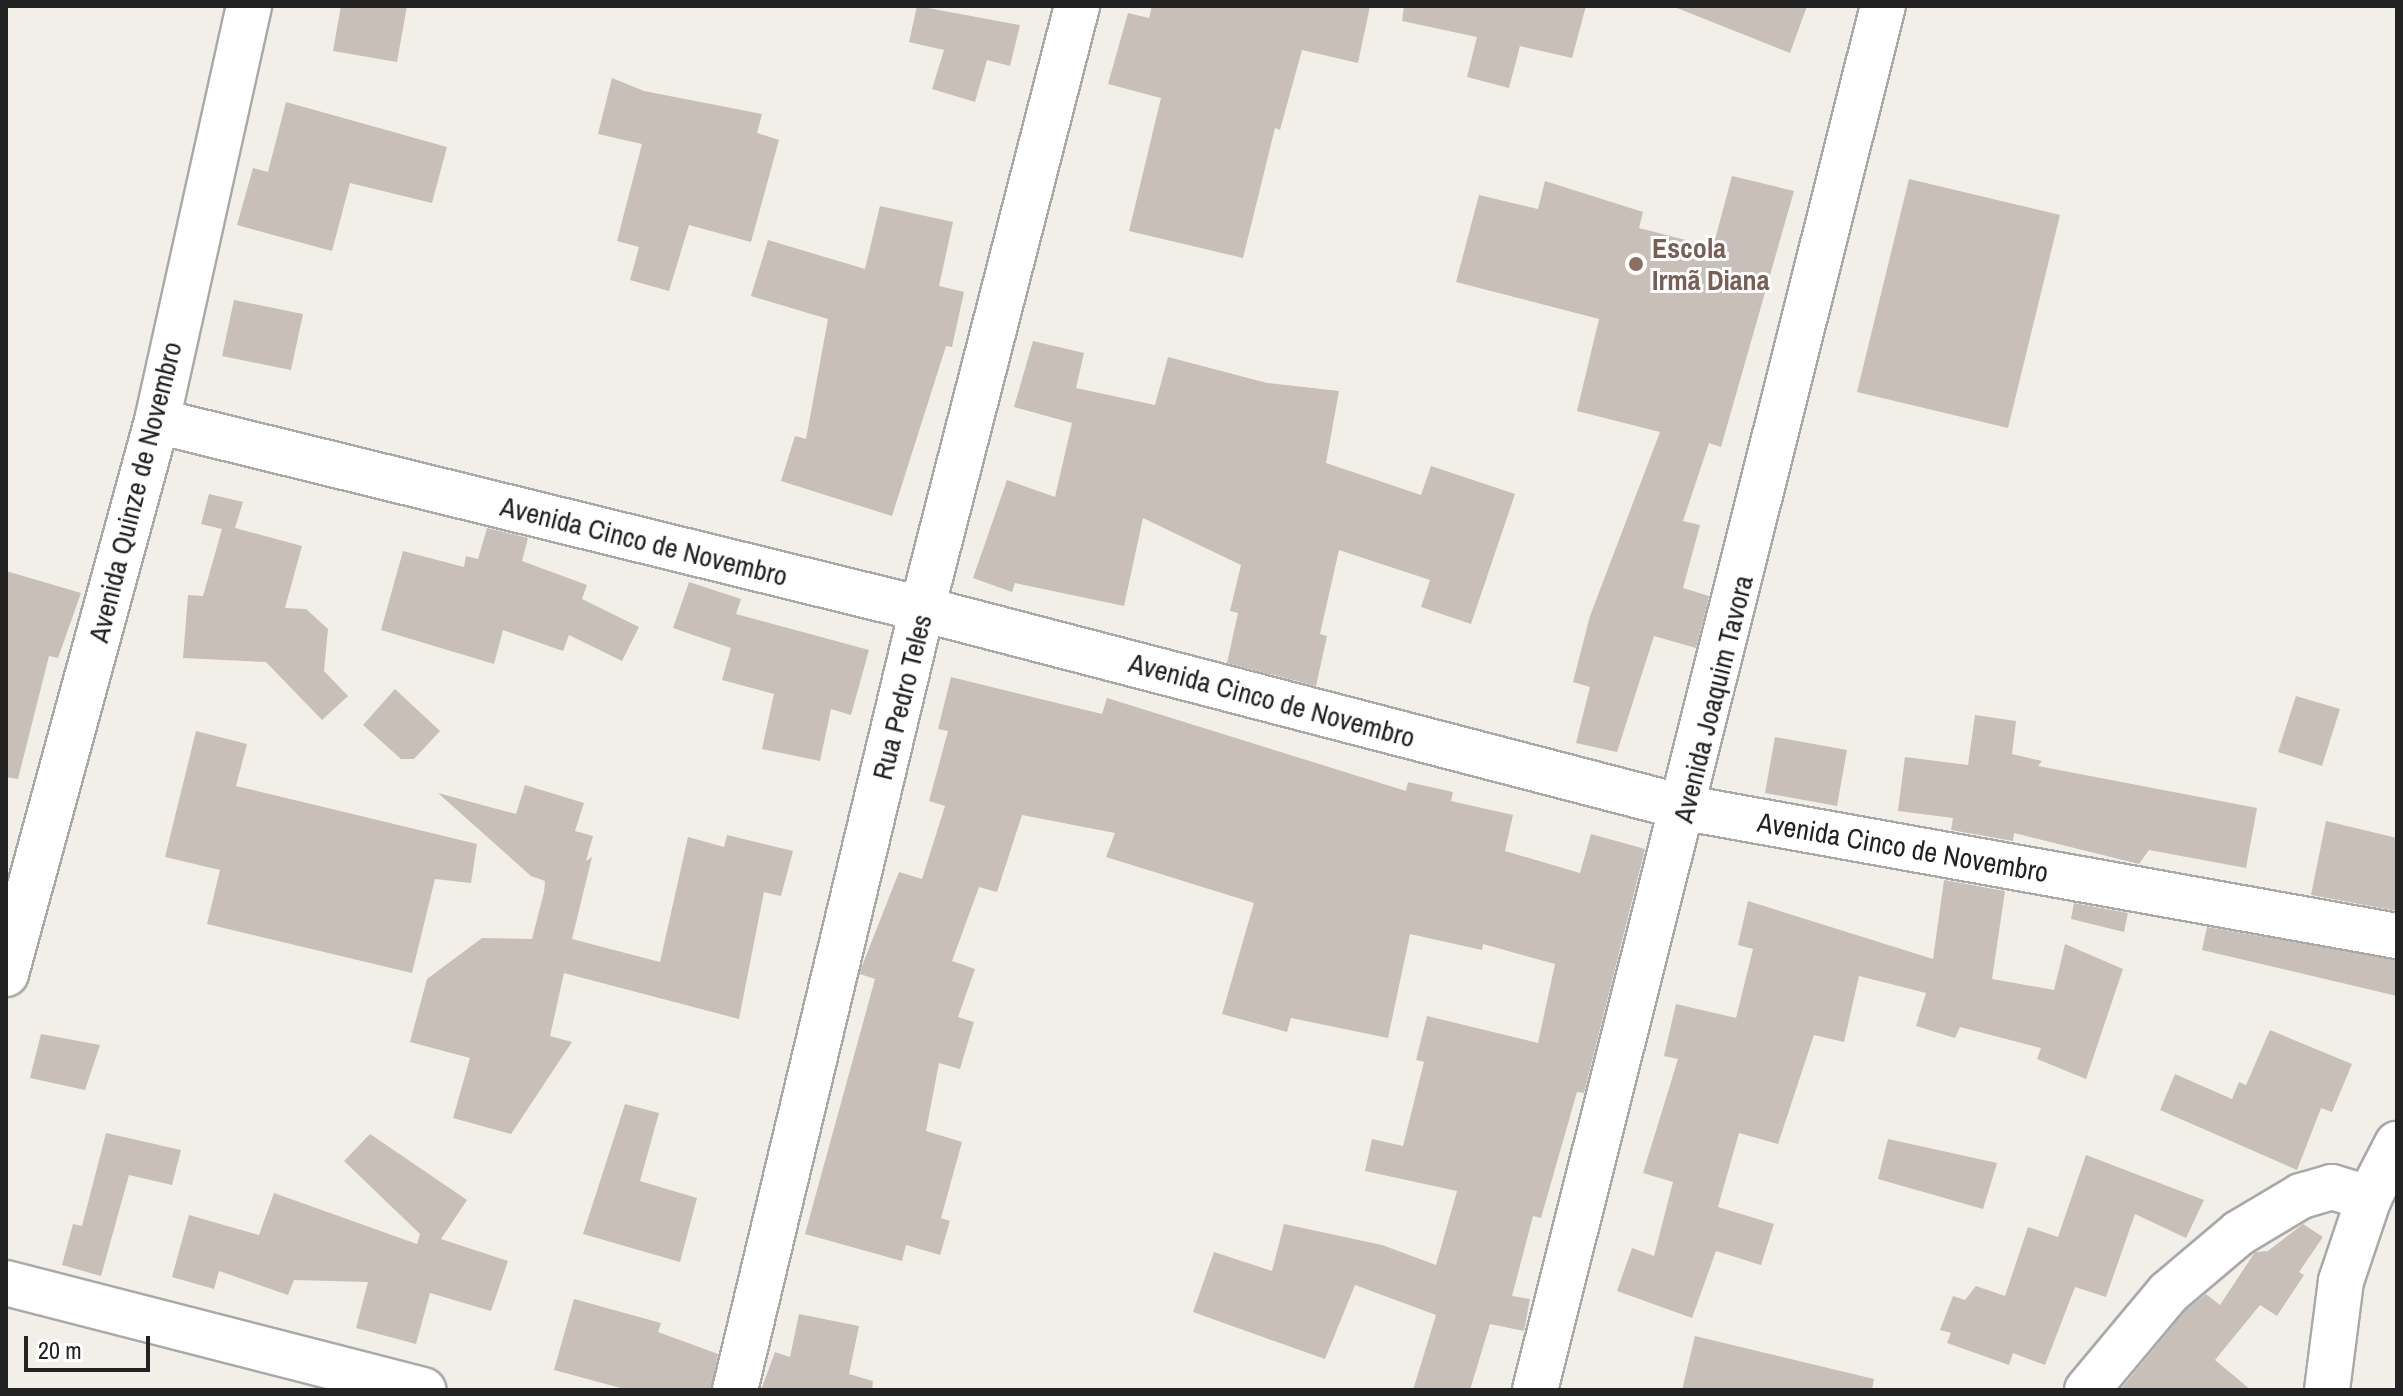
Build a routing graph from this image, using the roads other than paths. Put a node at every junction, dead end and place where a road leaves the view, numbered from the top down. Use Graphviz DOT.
graph roads {
  1 [pos="249,6"];
  2 [pos="1077,6"];
  3 [pos="1883,6"];
  4 [pos="157,421"];
  5 [pos="922,609"];
  6 [pos="1686,808"];
  7 [pos="2397,936"];
  8 [pos="6,974"];
  9 [pos="2397,1144"];
  10 [pos="2369,1198"];
  11 [pos="6,1283"];
  12 [pos="423,1390"];
  13 [pos="735,1390"];
  14 [pos="1535,1390"];
  15 [pos="2087,1390"];
  16 [pos="2327,1390"];
  1 -- 4 [label="street, Avenida Quinze de Novembro"];
  2 -- 5 [label="street, Rua Pedro Teles"];
  3 -- 6 [label="street, Avenida Joaquim Tavora"];
  4 -- 5 [label="street, Avenida Cinco de Novembro"];
  4 -- 8 [label="street, Avenida Quinze de Novembro"];
  5 -- 6 [label="street, Avenida Cinco de Novembro"];
  5 -- 13 [label="street, Rua Pedro Teles"];
  6 -- 7 [label="street, Avenida Cinco de Novembro"];
  6 -- 14 [label="street, Avenida Joaquim Tavora"];
  9 -- 10 [label="street"];
  10 -- 15 [label="street"];
  10 -- 16 [label="street"];
  11 -- 12 [label="street"];
}
